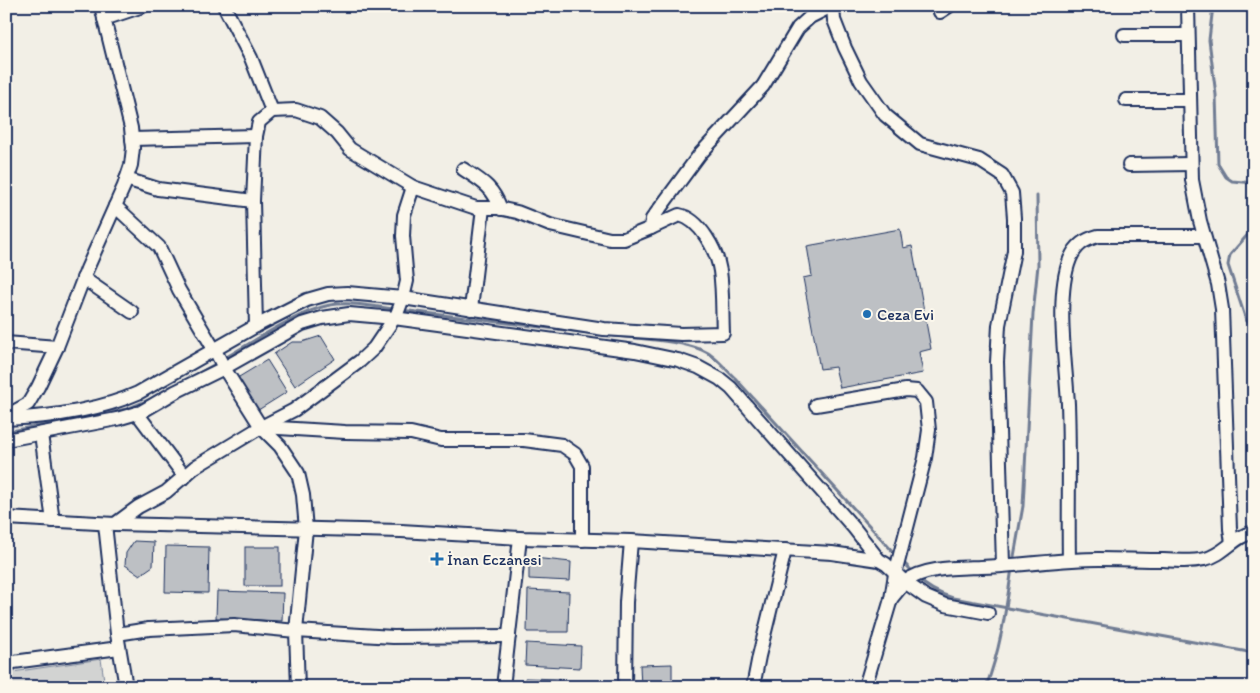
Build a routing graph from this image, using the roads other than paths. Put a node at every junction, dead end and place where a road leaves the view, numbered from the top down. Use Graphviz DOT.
graph roads {
  1 [pos="100,6"];
  2 [pos="143,6"];
  3 [pos="224,6"];
  4 [pos="833,6"];
  5 [pos="1188,6"];
  6 [pos="104,20"];
  7 [pos="1124,35"];
  8 [pos="1188,35"];
  9 [pos="1126,100"];
  10 [pos="1190,100"];
  11 [pos="272,111"];
  12 [pos="256,136"];
  13 [pos="132,139"];
  14 [pos="1192,164"];
  15 [pos="1129,165"];
  16 [pos="463,169"];
  17 [pos="126,179"];
  18 [pos="413,188"];
  19 [pos="253,202"];
  20 [pos="115,206"];
  21 [pos="483,208"];
  22 [pos="501,209"];
  23 [pos="652,228"];
  24 [pos="1204,236"];
  25 [pos="84,278"];
  26 [pos="398,309"];
  27 [pos="471,309"];
  28 [pos="132,312"];
  29 [pos="256,326"];
  30 [pos="6,343"];
  31 [pos="57,347"];
  32 [pos="220,360"];
  33 [pos="816,405"];
  34 [pos="137,413"];
  35 [pos="6,418"];
  36 [pos="261,427"];
  37 [pos="41,434"];
  38 [pos="6,440"];
  39 [pos="185,477"];
  40 [pos="6,518"];
  41 [pos="53,521"];
  42 [pos="110,524"];
  43 [pos="306,529"];
  44 [pos="1254,532"];
  45 [pos="520,538"];
  46 [pos="582,540"];
  47 [pos="631,541"];
  48 [pos="1232,543"];
  49 [pos="785,550"];
  50 [pos="879,560"];
  51 [pos="1069,560"];
  52 [pos="1004,565"];
  53 [pos="902,574"];
  54 [pos="988,612"];
  55 [pos="296,631"];
  56 [pos="117,634"];
  57 [pos="509,636"];
  58 [pos="119,648"];
  59 [pos="6,663"];
  60 [pos="126,687"];
  61 [pos="298,687"];
  62 [pos="503,687"];
  63 [pos="625,687"];
  64 [pos="753,687"];
  65 [pos="865,687"];
  1 -- 6 [label="street"];
  2 -- 6 [label="street"];
  3 -- 11 [label="street"];
  4 -- 23 [label="street"];
  4 -- 52 [label="street"];
  5 -- 8 [label="street"];
  6 -- 13 [label="street"];
  7 -- 8 [label="street"];
  8 -- 10 [label="street"];
  9 -- 10 [label="street"];
  10 -- 14 [label="street"];
  11 -- 12 [label="street"];
  11 -- 18 [label="street"];
  12 -- 13 [label="street"];
  12 -- 19 [label="street"];
  13 -- 17 [label="street"];
  14 -- 15 [label="street"];
  14 -- 24 [label="street"];
  16 -- 22 [label="street"];
  17 -- 19 [label="street"];
  17 -- 20 [label="street"];
  18 -- 21 [label="street"];
  18 -- 26 [label="street"];
  19 -- 29 [label="street"];
  20 -- 25 [label="street"];
  20 -- 32 [label="street"];
  21 -- 22 [label="street"];
  21 -- 27 [label="street"];
  22 -- 23 [label="street"];
  23 -- 27 [label="street"];
  24 -- 48 [label="street"];
  24 -- 51 [label="street"];
  25 -- 28 [label="street"];
  25 -- 31 [label="street"];
  26 -- 27 [label="street"];
  26 -- 29 [label="street"];
  26 -- 32 [label="street"];
  26 -- 36 [label="street"];
  26 -- 50 [label="street"];
  29 -- 32 [label="street"];
  30 -- 31 [label="street"];
  31 -- 35 [label="street"];
  32 -- 34 [label="street"];
  32 -- 35 [label="street"];
  32 -- 36 [label="street"];
  33 -- 53 [label="street"];
  34 -- 37 [label="street"];
  34 -- 39 [label="street"];
  36 -- 39 [label="street"];
  36 -- 43 [label="street"];
  36 -- 46 [label="street"];
  37 -- 38 [label="street"];
  37 -- 41 [label="street"];
  39 -- 42 [label="street"];
  40 -- 41 [label="street"];
  41 -- 42 [label="street"];
  42 -- 43 [label="street"];
  42 -- 56 [label="street"];
  43 -- 45 [label="street"];
  43 -- 55 [label="street"];
  44 -- 48 [label="street"];
  45 -- 46 [label="street"];
  45 -- 57 [label="street"];
  46 -- 47 [label="street"];
  47 -- 49 [label="street"];
  47 -- 63 [label="street"];
  48 -- 51 [label="street"];
  49 -- 50 [label="street"];
  49 -- 64 [label="street"];
  50 -- 53 [label="street"];
  51 -- 52 [label="street"];
  52 -- 53 [label="street"];
  53 -- 54 [label="street"];
  53 -- 65 [label="street"];
  55 -- 56 [label="street"];
  55 -- 57 [label="street"];
  55 -- 61 [label="street"];
  56 -- 58 [label="street"];
  57 -- 62 [label="street"];
  58 -- 59 [label="street"];
  58 -- 60 [label="street"];
}
